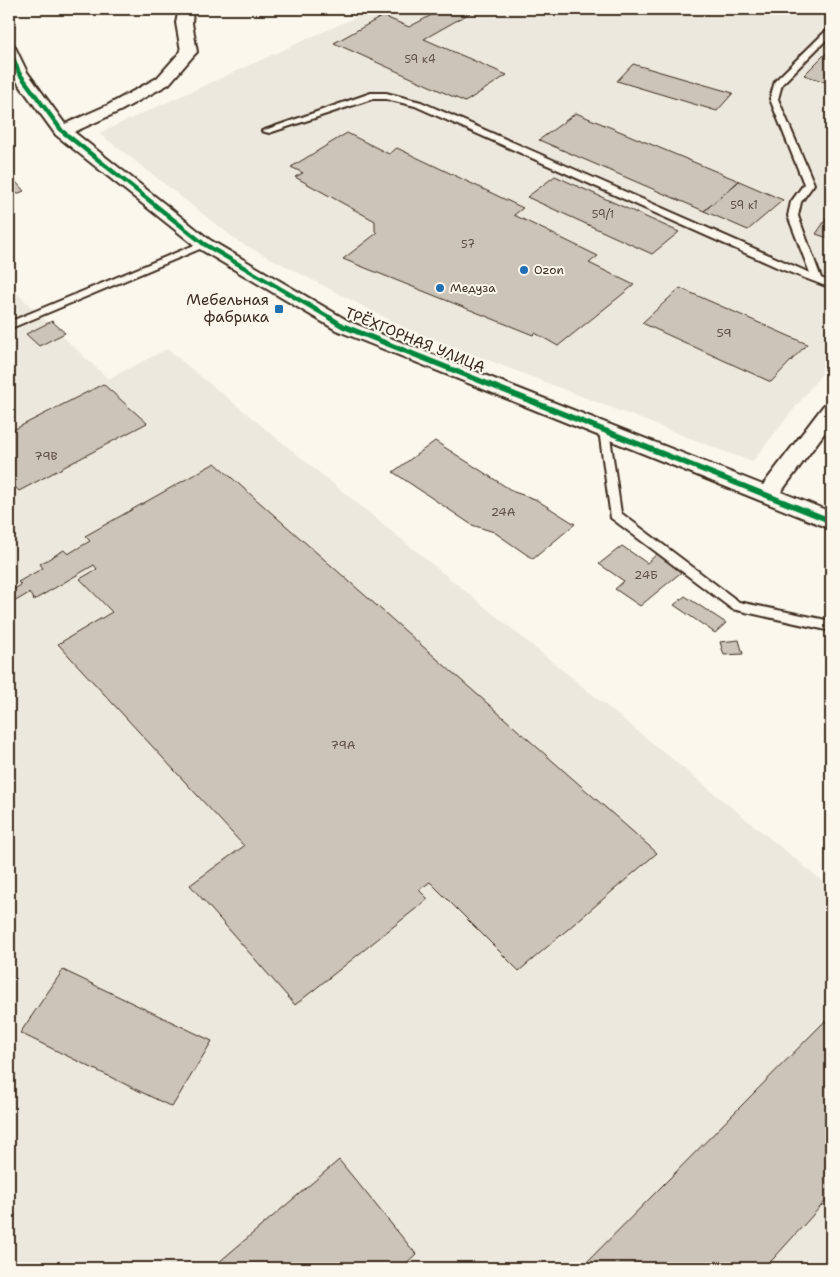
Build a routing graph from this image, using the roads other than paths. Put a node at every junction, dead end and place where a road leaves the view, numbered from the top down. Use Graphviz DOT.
graph roads {
  1 [pos="186,9"];
  2 [pos="831,32"];
  3 [pos="9,48"];
  4 [pos="62,131"];
  5 [pos="266,131"];
  6 [pos="204,244"];
  7 [pos="817,280"];
  8 [pos="831,285"];
  9 [pos="9,326"];
  10 [pos="831,410"];
  11 [pos="604,430"];
  12 [pos="767,495"];
  13 [pos="831,521"];
  14 [pos="831,626"];
  1 -- 4 [label="street"];
  2 -- 7 [label="lane"];
  3 -- 4 [label="street, ТРЁХГОРНАЯ УЛИЦА"];
  4 -- 6 [label="street, ТРЁХГОРНАЯ УЛИЦА"];
  5 -- 7 [label="lane"];
  6 -- 9 [label="lane"];
  6 -- 11 [label="street, ТРЁХГОРНАЯ УЛИЦА"];
  7 -- 8 [label="lane"];
  10 -- 12 [label="street"];
  11 -- 12 [label="street, ТРЁХГОРНАЯ УЛИЦА"];
  11 -- 14 [label="lane"];
  12 -- 13 [label="street, ТРЁХГОРНАЯ УЛИЦА"];
}
